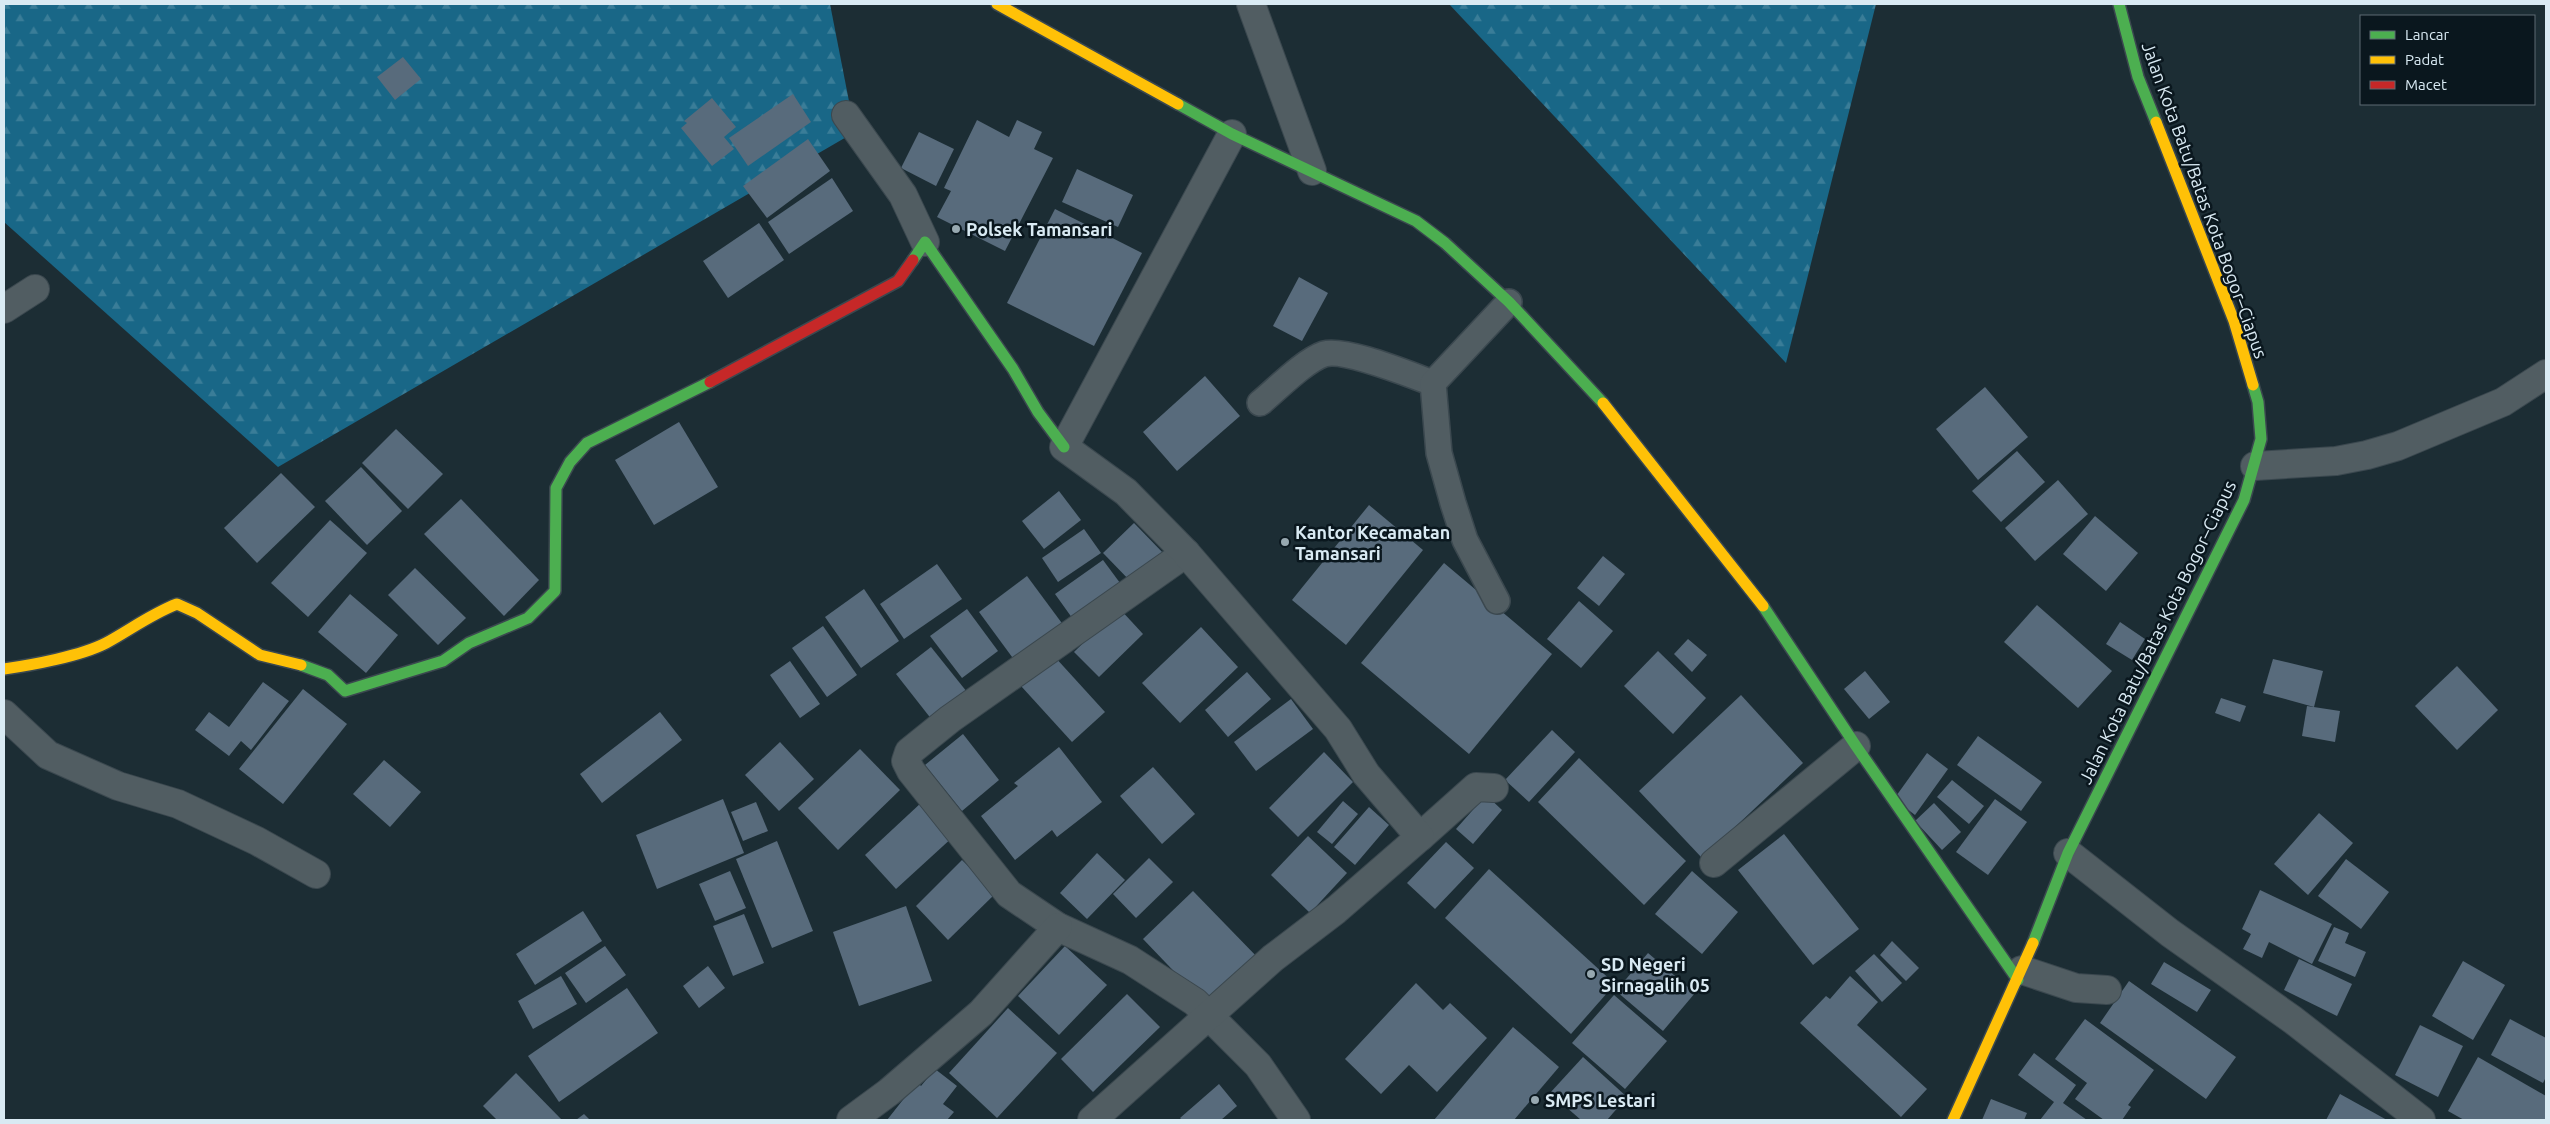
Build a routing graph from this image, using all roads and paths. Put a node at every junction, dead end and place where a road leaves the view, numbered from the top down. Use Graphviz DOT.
graph roads {
  1 [pos="997,4"];
  2 [pos="1251,4"];
  3 [pos="2119,4"];
  4 [pos="846,115"];
  5 [pos="1232,134"];
  6 [pos="1312,171"];
  7 [pos="925,242"];
  8 [pos="35,289"];
  9 [pos="1509,302"];
  10 [pos="4,309"];
  11 [pos="2546,374"];
  12 [pos="1433,383"];
  13 [pos="1260,404"];
  14 [pos="1064,446"];
  15 [pos="2255,466"];
  16 [pos="1186,553"];
  17 [pos="1497,602"];
  18 [pos="4,669"];
  19 [pos="4,714"];
  20 [pos="1856,746"];
  21 [pos="1494,788"];
  22 [pos="1420,837"];
  23 [pos="2068,852"];
  24 [pos="1714,863"];
  25 [pos="316,874"];
  26 [pos="1058,927"];
  27 [pos="2020,975"];
  28 [pos="2107,990"];
  29 [pos="1210,1017"];
  30 [pos="851,1120"];
  31 [pos="1092,1120"];
  32 [pos="1296,1120"];
  33 [pos="1953,1120"];
  34 [pos="2421,1120"];
  1 -- 5 [label="street"];
  2 -- 6 [label="street"];
  3 -- 15 [label="street, Jalan Kota Batu/Batas Kota Bogor–Ciapus"];
  4 -- 7 [label="street"];
  5 -- 6 [label="street"];
  5 -- 14 [label="street"];
  6 -- 9 [label="street"];
  7 -- 14 [label="street"];
  7 -- 18 [label="street"];
  8 -- 10 [label="street"];
  9 -- 12 [label="lane"];
  9 -- 20 [label="street"];
  11 -- 15 [label="street"];
  12 -- 13 [label="lane"];
  12 -- 17 [label="lane"];
  14 -- 16 [label="street"];
  15 -- 23 [label="street, Jalan Kota Batu/Batas Kota Bogor–Ciapus"];
  16 -- 22 [label="street"];
  16 -- 26 [label="street"];
  19 -- 25 [label="street"];
  20 -- 24 [label="street"];
  20 -- 27 [label="street"];
  21 -- 22 [label="street"];
  22 -- 29 [label="street"];
  23 -- 27 [label="street, Jalan Kota Batu/Batas Kota Bogor–Ciapus"];
  23 -- 34 [label="street"];
  26 -- 29 [label="street"];
  26 -- 30 [label="street"];
  27 -- 28 [label="street"];
  27 -- 33 [label="street, Jalan Kota Batu/Batas Kota Bogor–Ciapus"];
  29 -- 31 [label="street"];
  29 -- 32 [label="street"];
}
